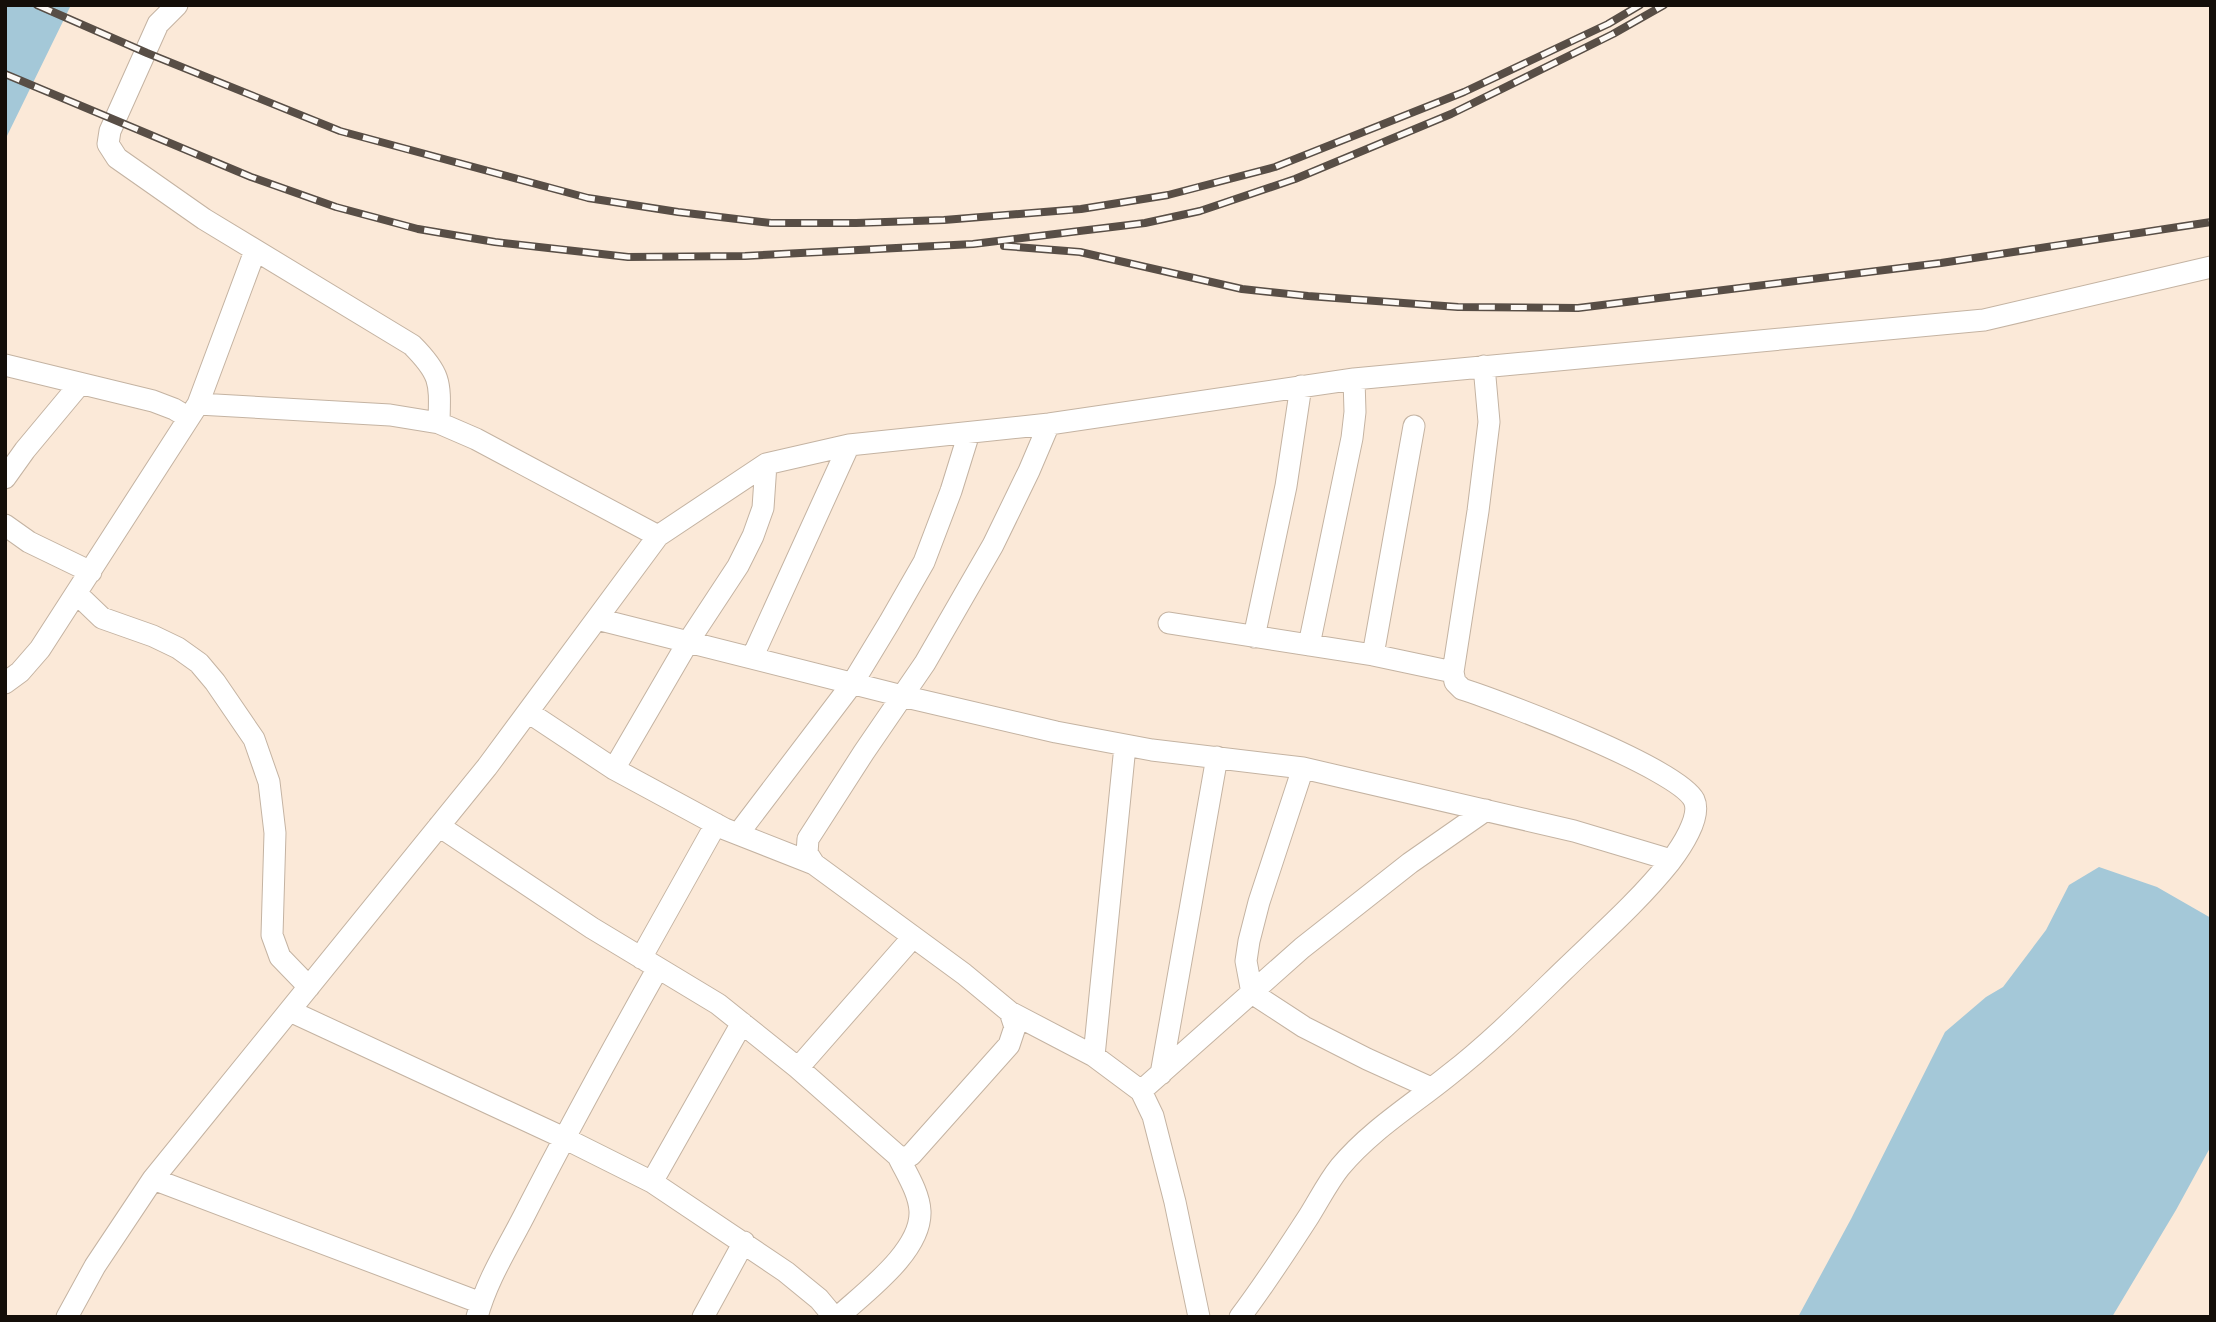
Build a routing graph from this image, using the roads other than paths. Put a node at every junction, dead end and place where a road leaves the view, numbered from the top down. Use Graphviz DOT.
graph roads {
  1 [pos="177,5"];
  2 [pos="255,251"];
  3 [pos="2211,267"];
  4 [pos="5,365"];
  5 [pos="1484,366"];
  6 [pos="1354,379"];
  7 [pos="80,384"];
  8 [pos="1301,386"];
  9 [pos="194,411"];
  10 [pos="439,423"];
  11 [pos="1048,424"];
  12 [pos="1414,426"];
  13 [pos="969,433"];
  14 [pos="849,445"];
  15 [pos="766,464"];
  16 [pos="5,478"];
  17 [pos="5,525"];
  18 [pos="658,536"];
  19 [pos="91,572"];
  20 [pos="77,594"];
  21 [pos="597,619"];
  22 [pos="1169,623"];
  23 [pos="1254,637"];
  24 [pos="688,642"];
  25 [pos="1310,645"];
  26 [pos="1373,655"];
  27 [pos="752,658"];
  28 [pos="1453,672"];
  29 [pos="5,683"];
  30 [pos="852,684"];
  31 [pos="902,696"];
  32 [pos="528,712"];
  33 [pos="1125,746"];
  34 [pos="1217,757"];
  35 [pos="1303,768"];
  36 [pos="614,769"];
  37 [pos="1486,810"];
  38 [pos="716,824"];
  39 [pos="439,826"];
  40 [pos="738,834"];
  41 [pos="1671,860"];
  42 [pos="814,864"];
  43 [pos="913,937"];
  44 [pos="649,963"];
  45 [pos="309,987"];
  46 [pos="1251,993"];
  47 [pos="290,1011"];
  48 [pos="1010,1012"];
  49 [pos="742,1023"];
  50 [pos="1094,1056"];
  51 [pos="798,1068"];
  52 [pos="1161,1074"];
  53 [pos="1431,1088"];
  54 [pos="1141,1091"];
  55 [pos="564,1138"];
  56 [pos="898,1156"];
  57 [pos="153,1179"];
  58 [pos="652,1182"];
  59 [pos="744,1242"];
  60 [pos="479,1310"];
  61 [pos="67,1317"];
  62 [pos="703,1317"];
  63 [pos="836,1317"];
  64 [pos="1199,1317"];
  65 [pos="1240,1317"];
  1 -- 2 [label="street"];
  2 -- 9 [label="street"];
  2 -- 10 [label="street"];
  3 -- 5 [label="street"];
  4 -- 7 [label="street"];
  5 -- 6 [label="street"];
  5 -- 28 [label="street"];
  6 -- 8 [label="street"];
  6 -- 25 [label="street"];
  7 -- 9 [label="street"];
  7 -- 16 [label="street"];
  8 -- 11 [label="street"];
  8 -- 23 [label="street"];
  9 -- 10 [label="street"];
  9 -- 19 [label="street"];
  10 -- 18 [label="street"];
  11 -- 13 [label="street"];
  11 -- 31 [label="street"];
  12 -- 26 [label="street"];
  13 -- 14 [label="street"];
  13 -- 30 [label="street"];
  14 -- 15 [label="street"];
  14 -- 27 [label="street"];
  15 -- 18 [label="street"];
  15 -- 24 [label="street"];
  17 -- 19 [label="street"];
  18 -- 21 [label="street"];
  19 -- 20 [label="street"];
  20 -- 29 [label="street"];
  20 -- 45 [label="street"];
  21 -- 24 [label="street"];
  21 -- 32 [label="street"];
  22 -- 23 [label="street"];
  23 -- 25 [label="street"];
  24 -- 27 [label="street"];
  24 -- 36 [label="street"];
  25 -- 26 [label="street"];
  26 -- 28 [label="street"];
  27 -- 30 [label="street"];
  28 -- 41 [label="street"];
  30 -- 31 [label="street"];
  30 -- 40 [label="street"];
  31 -- 33 [label="street"];
  31 -- 42 [label="street"];
  32 -- 36 [label="street"];
  32 -- 39 [label="street"];
  33 -- 34 [label="street"];
  33 -- 50 [label="street"];
  34 -- 35 [label="street"];
  34 -- 52 [label="street"];
  35 -- 37 [label="street"];
  35 -- 46 [label="street"];
  36 -- 38 [label="street"];
  37 -- 41 [label="street"];
  37 -- 46 [label="street"];
  38 -- 40 [label="street"];
  38 -- 44 [label="street"];
  39 -- 44 [label="street"];
  39 -- 45 [label="street"];
  40 -- 42 [label="street"];
  41 -- 53 [label="street"];
  42 -- 43 [label="street"];
  43 -- 48 [label="street"];
  43 -- 51 [label="street"];
  44 -- 49 [label="street"];
  44 -- 55 [label="street"];
  45 -- 47 [label="street"];
  46 -- 52 [label="street"];
  46 -- 53 [label="street"];
  47 -- 55 [label="street"];
  47 -- 57 [label="street"];
  48 -- 50 [label="street"];
  48 -- 56 [label="street"];
  49 -- 51 [label="street"];
  49 -- 58 [label="street"];
  50 -- 54 [label="street"];
  51 -- 56 [label="street"];
  52 -- 54 [label="street"];
  53 -- 65 [label="street"];
  54 -- 64 [label="street"];
  55 -- 58 [label="street"];
  55 -- 60 [label="street"];
  56 -- 63 [label="street"];
  57 -- 60 [label="street"];
  57 -- 61 [label="street"];
  58 -- 59 [label="street"];
  59 -- 62 [label="street"];
  59 -- 63 [label="street"];
}
